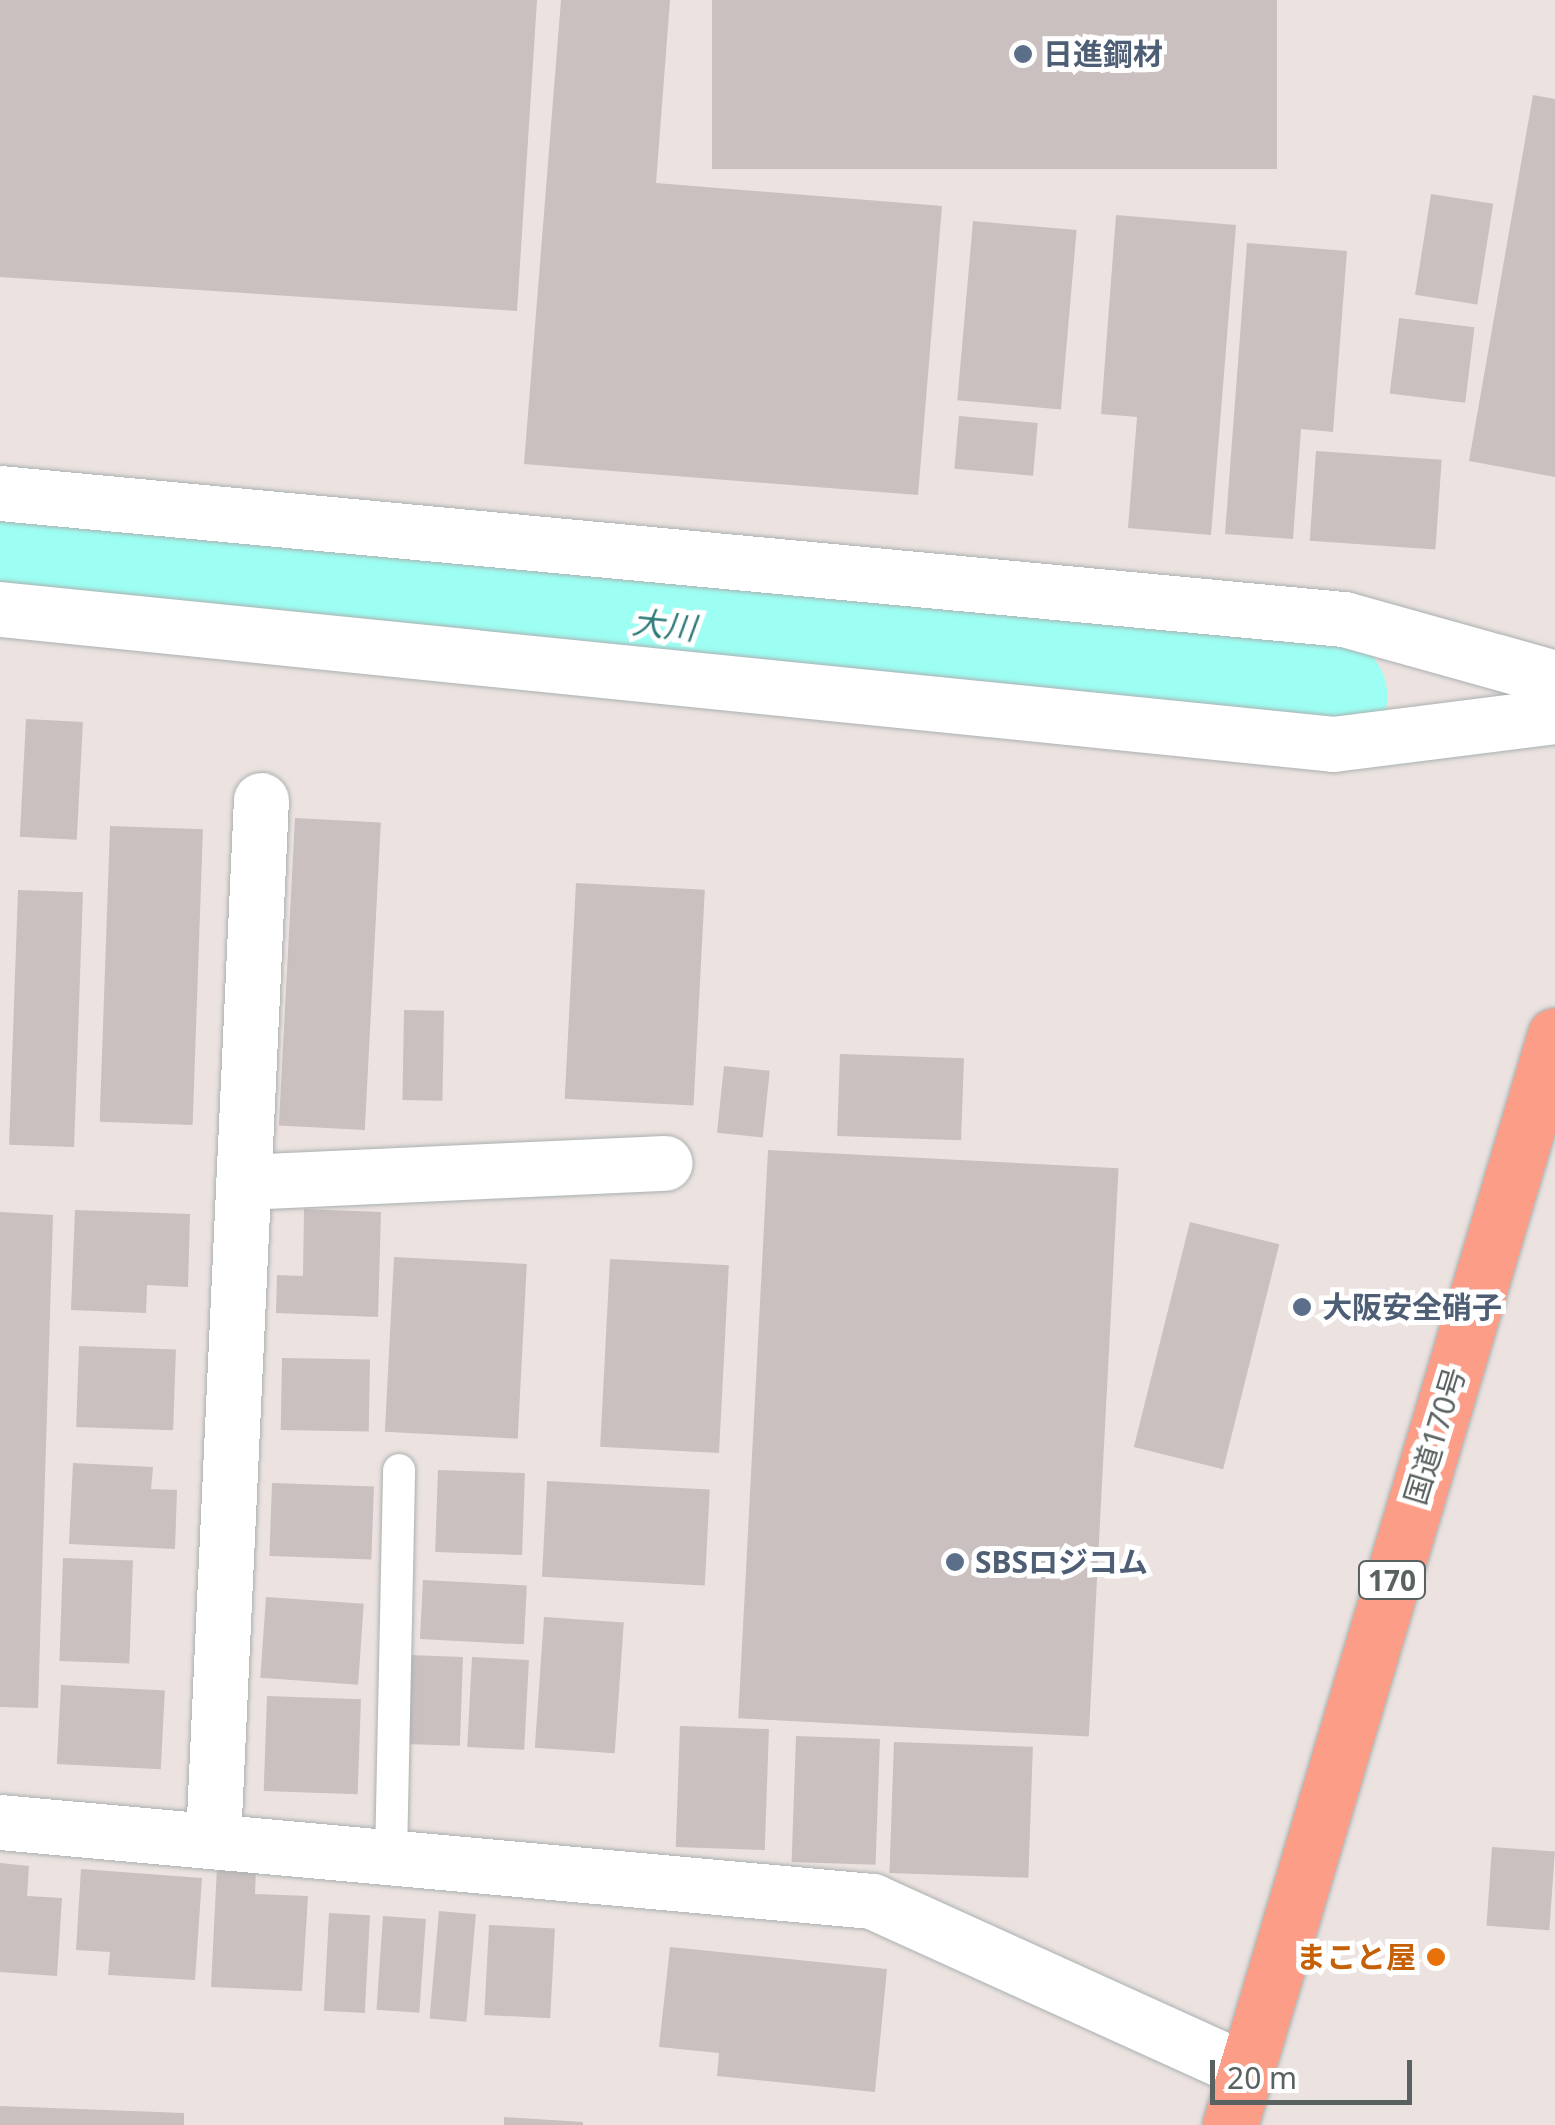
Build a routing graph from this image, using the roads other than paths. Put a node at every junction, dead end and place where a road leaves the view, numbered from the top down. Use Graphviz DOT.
graph roads {
  1 [pos="0,494"];
  2 [pos="0,609"];
  3 [pos="1555,678"];
  4 [pos="1555,716"];
  5 [pos="260,800"];
  6 [pos="1555,1035"];
  7 [pos="664,1163"];
  8 [pos="243,1182"];
  9 [pos="399,1470"];
  10 [pos="0,1822"];
  11 [pos="213,1840"];
  12 [pos="391,1857"];
  13 [pos="1246,2071"];
  14 [pos="1230,2125"];
  1 -- 3 [label="street"];
  2 -- 4 [label="street"];
  5 -- 8 [label="street"];
  6 -- 13 [label="highway, 国道170号 / 170"];
  7 -- 8 [label="street"];
  8 -- 11 [label="street"];
  9 -- 12 [label="lane"];
  10 -- 11 [label="street"];
  11 -- 12 [label="street"];
  12 -- 13 [label="street"];
  13 -- 14 [label="highway, 国道170号 / 170"];
}
